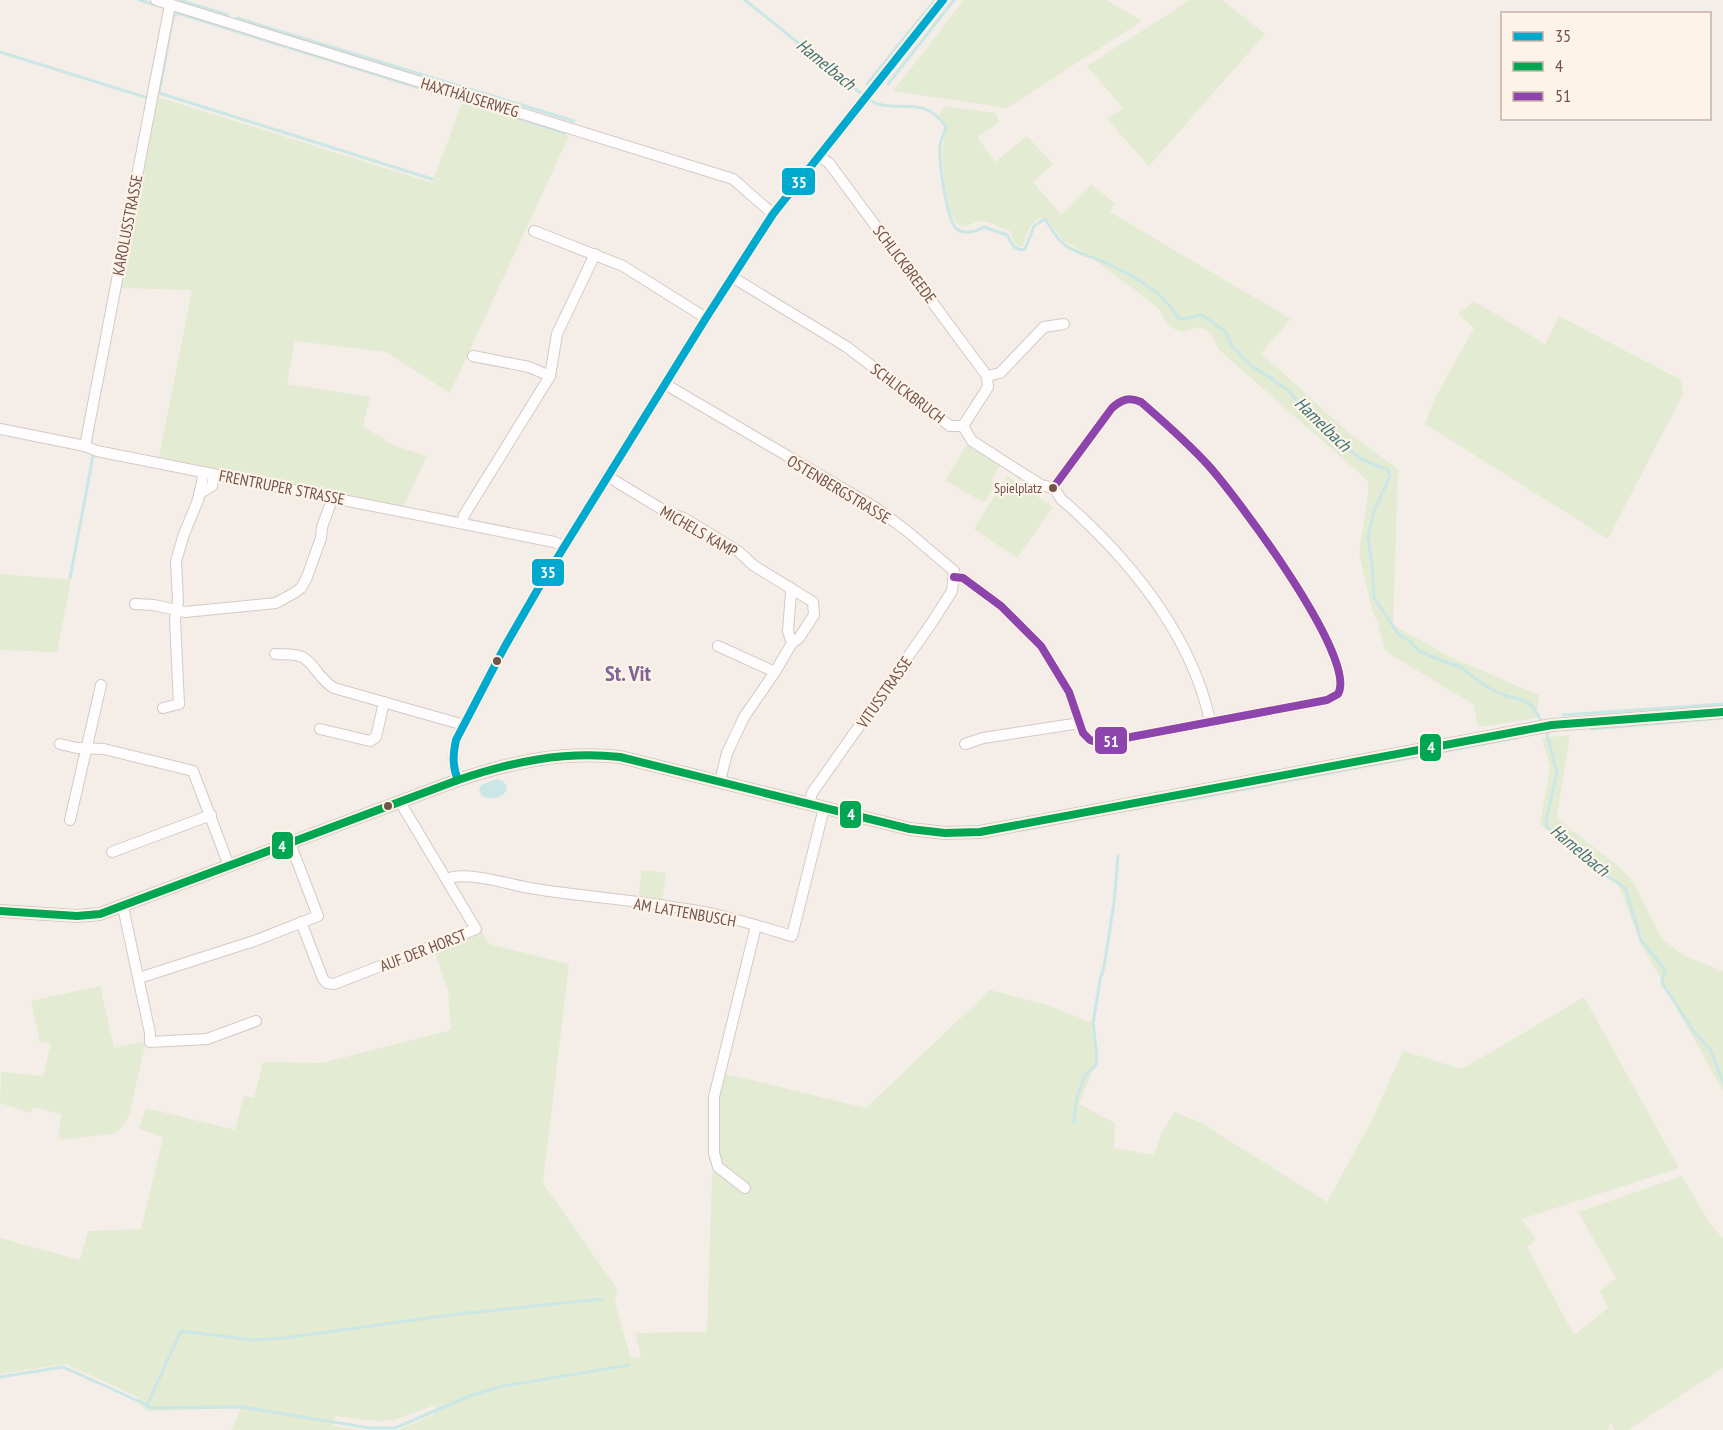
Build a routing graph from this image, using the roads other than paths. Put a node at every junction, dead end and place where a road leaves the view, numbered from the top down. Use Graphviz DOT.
graph roads {
  1 [pos="156,0"];
  2 [pos="943,0"];
  3 [pos="170,4"];
  4 [pos="819,156"];
  5 [pos="773,214"];
  6 [pos="534,231"];
  7 [pos="594,254"];
  8 [pos="732,277"];
  9 [pos="706,318"];
  10 [pos="1064,324"];
  11 [pos="473,356"];
  12 [pos="550,376"];
  13 [pos="987,376"];
  14 [pos="665,384"];
  15 [pos="963,426"];
  16 [pos="0,429"];
  17 [pos="85,446"];
  18 [pos="209,473"];
  19 [pos="607,476"];
  20 [pos="1053,489"];
  21 [pos="333,497"];
  22 [pos="462,523"];
  23 [pos="564,546"];
  24 [pos="954,577"];
  25 [pos="790,587"];
  26 [pos="135,604"];
  27 [pos="177,611"];
  28 [pos="792,643"];
  29 [pos="717,646"];
  30 [pos="275,654"];
  31 [pos="775,672"];
  32 [pos="102,685"];
  33 [pos="384,702"];
  34 [pos="163,708"];
  35 [pos="1723,712"];
  36 [pos="1210,721"];
  37 [pos="1080,723"];
  38 [pos="464,725"];
  39 [pos="320,729"];
  40 [pos="60,744"];
  41 [pos="966,744"];
  42 [pos="86,747"];
  43 [pos="458,780"];
  44 [pos="720,782"];
  45 [pos="400,802"];
  46 [pos="809,804"];
  47 [pos="824,808"];
  48 [pos="211,815"];
  49 [pos="69,820"];
  50 [pos="290,843"];
  51 [pos="112,852"];
  52 [pos="229,866"];
  53 [pos="447,879"];
  54 [pos="123,907"];
  55 [pos="0,911"];
  56 [pos="302,922"];
  57 [pos="756,926"];
  58 [pos="139,978"];
  59 [pos="256,1021"];
  60 [pos="745,1188"];
  1 -- 3 [label="street, HAXTHÄUSERWEG"];
  2 -- 4 [label="street"];
  3 -- 5 [label="street, HAXTHÄUSERWEG"];
  3 -- 17 [label="street, KAROLUSSTRASSE"];
  4 -- 5 [label="street"];
  4 -- 13 [label="street, SCHLICKBREEDE"];
  5 -- 8 [label="street"];
  6 -- 7 [label="street"];
  7 -- 9 [label="street"];
  7 -- 12 [label="street"];
  8 -- 9 [label="street"];
  8 -- 15 [label="street, SCHLICKBRUCH"];
  9 -- 14 [label="street"];
  10 -- 13 [label="street"];
  11 -- 12 [label="street"];
  12 -- 22 [label="street"];
  13 -- 15 [label="street"];
  14 -- 19 [label="street"];
  14 -- 24 [label="street, OSTENBERGSTRASSE"];
  15 -- 20 [label="street, SCHLICKBRUCH"];
  16 -- 17 [label="street, FRENTRUPER STRASSE"];
  17 -- 18 [label="street, FRENTRUPER STRASSE"];
  18 -- 21 [label="street, FRENTRUPER STRASSE"];
  18 -- 27 [label="street"];
  19 -- 23 [label="street"];
  19 -- 25 [label="street, MICHELS KAMP"];
  20 -- 36 [label="street, SCHLICKBRUCH"];
  20 -- 36 [label="street, OSTENBERGSTRASSE"];
  21 -- 22 [label="street, FRENTRUPER STRASSE"];
  21 -- 27 [label="street"];
  22 -- 23 [label="street, FRENTRUPER STRASSE"];
  23 -- 38 [label="street"];
  24 -- 37 [label="street, OSTENBERGSTRASSE"];
  24 -- 46 [label="street, VITUSSTRASSE"];
  25 -- 28 [label="street"];
  25 -- 28 [label="street, MICHELS KAMP"];
  26 -- 27 [label="street"];
  27 -- 34 [label="street"];
  28 -- 31 [label="street, MICHELS KAMP"];
  29 -- 31 [label="street"];
  30 -- 33 [label="street"];
  31 -- 44 [label="street, MICHELS KAMP"];
  32 -- 42 [label="street"];
  33 -- 38 [label="street"];
  33 -- 39 [label="street"];
  35 -- 47 [label="main road"];
  36 -- 37 [label="street, OSTENBERGSTRASSE"];
  37 -- 41 [label="street"];
  38 -- 43 [label="street"];
  40 -- 42 [label="street"];
  42 -- 48 [label="street"];
  42 -- 49 [label="street"];
  43 -- 44 [label="main road"];
  43 -- 45 [label="main road"];
  44 -- 46 [label="main road"];
  45 -- 50 [label="main road"];
  45 -- 53 [label="street, AUF DER HORST"];
  46 -- 47 [label="main road"];
  47 -- 57 [label="street, AM LATTENBUSCH"];
  48 -- 51 [label="street"];
  48 -- 52 [label="street"];
  50 -- 52 [label="main road"];
  50 -- 56 [label="street"];
  52 -- 54 [label="main road"];
  53 -- 56 [label="street, AUF DER HORST"];
  53 -- 57 [label="street, AM LATTENBUSCH"];
  54 -- 55 [label="main road"];
  54 -- 58 [label="street"];
  56 -- 58 [label="street"];
  57 -- 60 [label="street"];
  58 -- 59 [label="street"];
}
